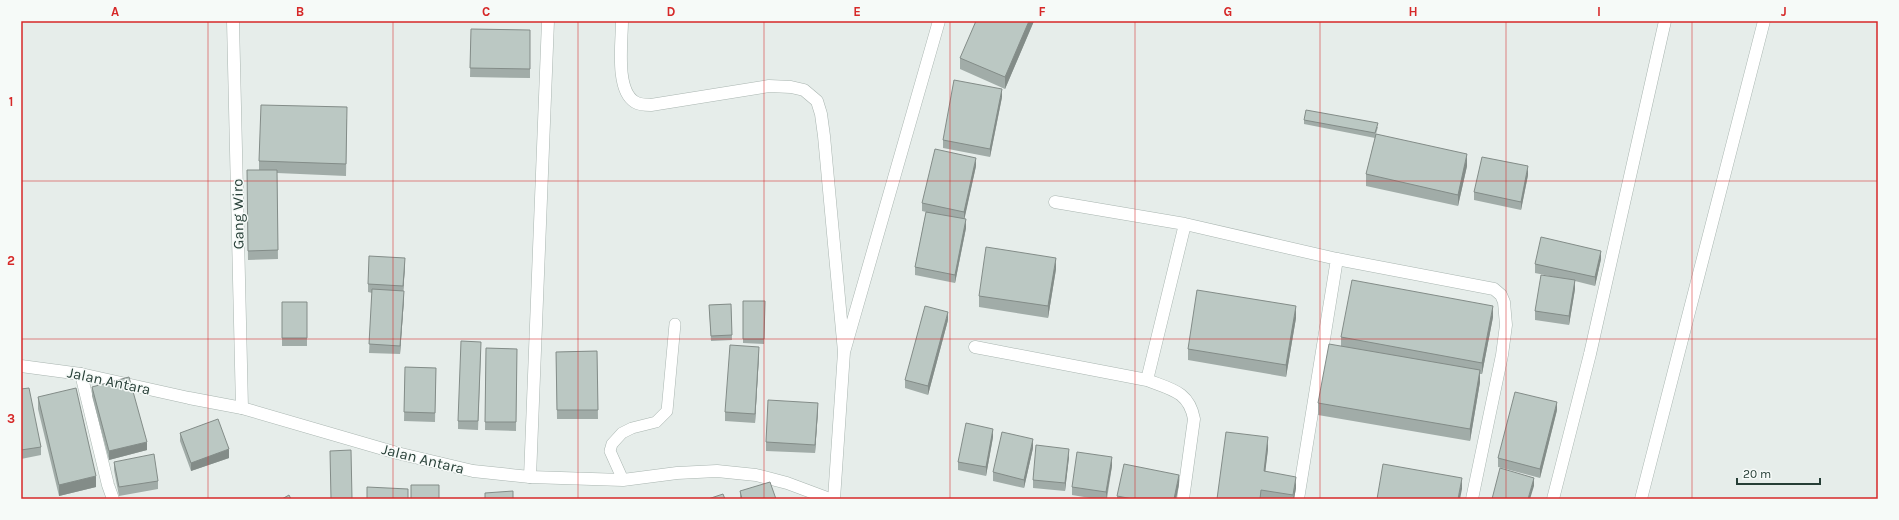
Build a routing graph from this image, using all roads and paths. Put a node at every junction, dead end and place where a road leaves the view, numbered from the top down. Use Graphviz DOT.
graph roads {
  1 [pos="233,21"];
  2 [pos="548,21"];
  3 [pos="622,21"];
  4 [pos="939,21"];
  5 [pos="1665,21"];
  6 [pos="1764,21"];
  7 [pos="1055,202"];
  8 [pos="1185,224"];
  9 [pos="1337,259"];
  10 [pos="675,324"];
  11 [pos="975,347"];
  12 [pos="844,352"];
  13 [pos="21,366"];
  14 [pos="81,374"];
  15 [pos="1147,380"];
  16 [pos="242,408"];
  17 [pos="530,477"];
  18 [pos="623,480"];
  19 [pos="806,495"];
  20 [pos="113,499"];
  21 [pos="830,499"];
  22 [pos="834,499"];
  23 [pos="1183,499"];
  24 [pos="1298,499"];
  25 [pos="1472,499"];
  26 [pos="1553,499"];
  27 [pos="1641,499"];
  1 -- 16 [label="street, Gang Wiro"];
  2 -- 17 [label="street"];
  3 -- 12 [label="street"];
  4 -- 12 [label="street"];
  5 -- 26 [label="street"];
  6 -- 27 [label="street"];
  7 -- 8 [label="street"];
  8 -- 9 [label="street"];
  8 -- 15 [label="street"];
  9 -- 24 [label="street"];
  9 -- 25 [label="street"];
  10 -- 18 [label="lane"];
  11 -- 15 [label="street"];
  12 -- 22 [label="street"];
  13 -- 14 [label="street, Jalan Antara"];
  14 -- 16 [label="street, Jalan Antara"];
  14 -- 20 [label="street"];
  15 -- 23 [label="street"];
  16 -- 17 [label="street, Jalan Antara"];
  17 -- 18 [label="street, Jalan Antara"];
  18 -- 19 [label="street, Jalan Antara"];
  19 -- 21 [label="street, Jalan Antara"];
}
